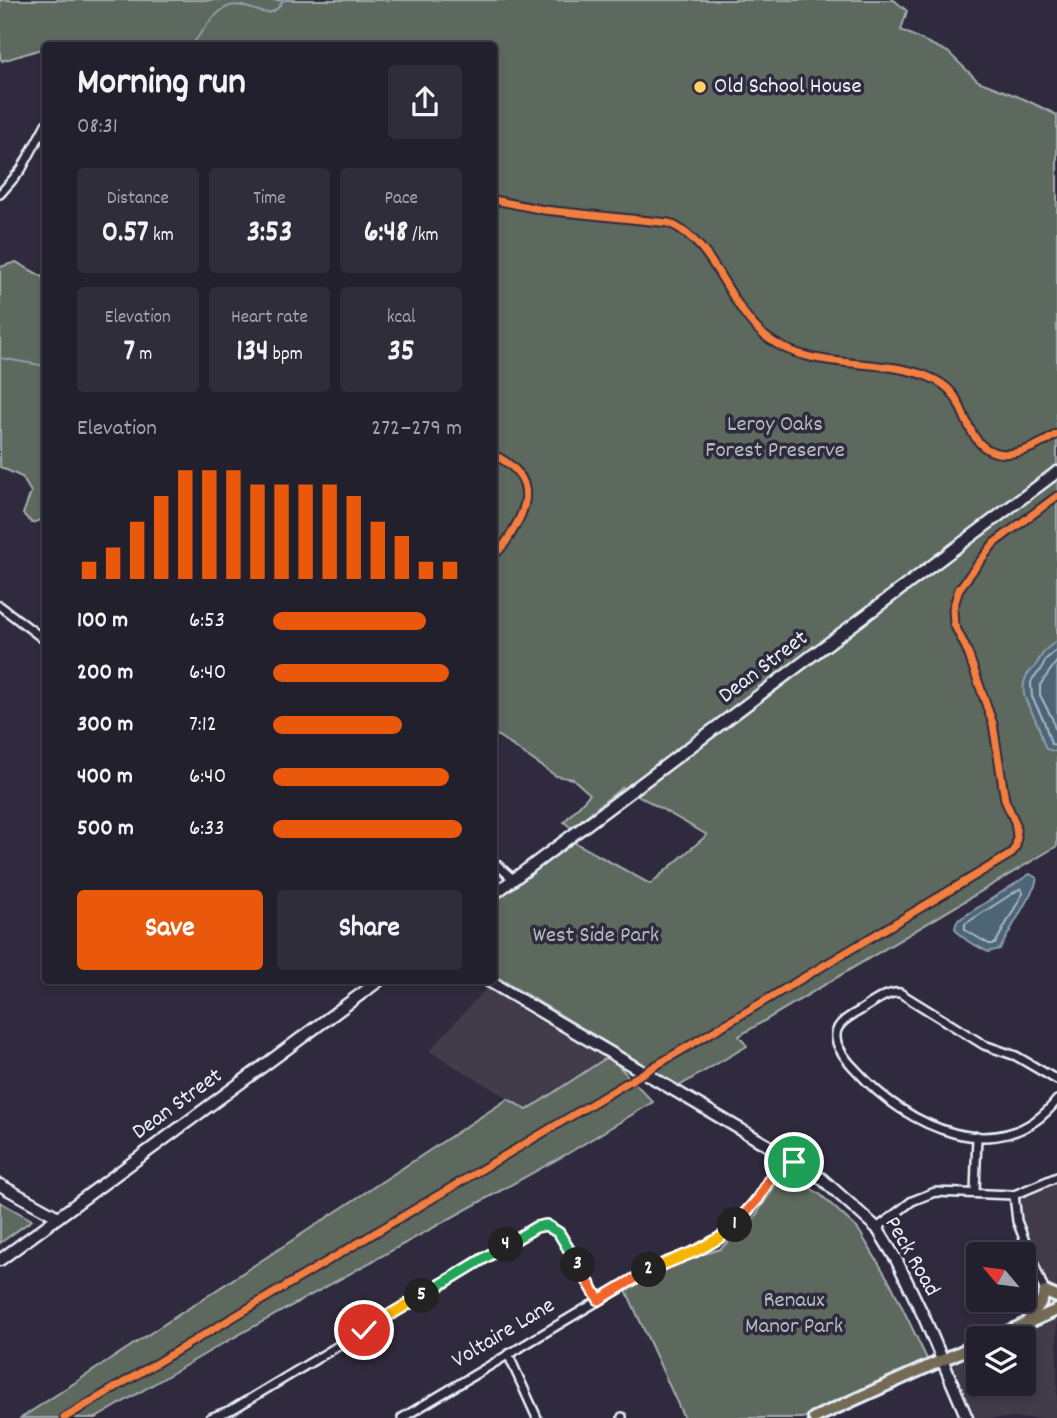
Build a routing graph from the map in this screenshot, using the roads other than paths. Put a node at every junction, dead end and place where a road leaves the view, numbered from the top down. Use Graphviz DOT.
graph roads {
  1 [pos="42,131"];
  2 [pos="0,194"];
  3 [pos="1057,472"];
  4 [pos="0,606"];
  5 [pos="42,638"];
  6 [pos="497,865"];
  7 [pos="513,880"];
  8 [pos="497,892"];
  9 [pos="375,984"];
  10 [pos="494,984"];
  11 [pos="1057,1080"];
  12 [pos="1057,1100"];
  13 [pos="977,1136"];
  14 [pos="784,1155"];
  15 [pos="1057,1177"];
  16 [pos="0,1185"];
  17 [pos="975,1192"];
  18 [pos="1014,1195"];
  19 [pos="58,1217"];
  20 [pos="877,1228"];
  21 [pos="0,1260"];
  22 [pos="1045,1292"];
  23 [pos="1057,1297"];
  24 [pos="599,1300"];
  25 [pos="1057,1310"];
  26 [pos="1026,1323"];
  27 [pos="1019,1326"];
  28 [pos="966,1350"];
  29 [pos="508,1354"];
  30 [pos="941,1361"];
  31 [pos="233,1409"];
  32 [pos="210,1418"];
  33 [pos="239,1418"];
  34 [pos="402,1418"];
  35 [pos="537,1418"];
  36 [pos="814,1418"];
  37 [pos="967,1418"];
  1 -- 2 [label="street"];
  3 -- 7 [label="street, Dean Street"];
  4 -- 5 [label="street"];
  6 -- 7 [label="street"];
  7 -- 8 [label="street, Dean Street"];
  9 -- 19 [label="street, Dean Street"];
  10 -- 14 [label="street, Peck Road"];
  11 -- 13 [label="street"];
  12 -- 13 [label="street"];
  13 -- 17 [label="street"];
  14 -- 20 [label="street, Peck Road"];
  14 -- 24 [label="street, Voltaire Lane"];
  15 -- 18 [label="street"];
  16 -- 19 [label="street"];
  17 -- 18 [label="street"];
  17 -- 20 [label="street"];
  18 -- 22 [label="street"];
  19 -- 21 [label="street, Dean Street"];
  20 -- 30 [label="street, Peck Road"];
  22 -- 23 [label="main road"];
  22 -- 26 [label="main road"];
  24 -- 29 [label="street, Voltaire Lane"];
  24 -- 31 [label="street"];
  25 -- 26 [label="main road"];
  26 -- 27 [label="main road"];
  28 -- 30 [label="main road"];
  29 -- 34 [label="street, Voltaire Lane"];
  29 -- 35 [label="street"];
  30 -- 36 [label="main road"];
  30 -- 37 [label="street, Peck Road"];
  31 -- 32 [label="street"];
  31 -- 33 [label="street"];
}
